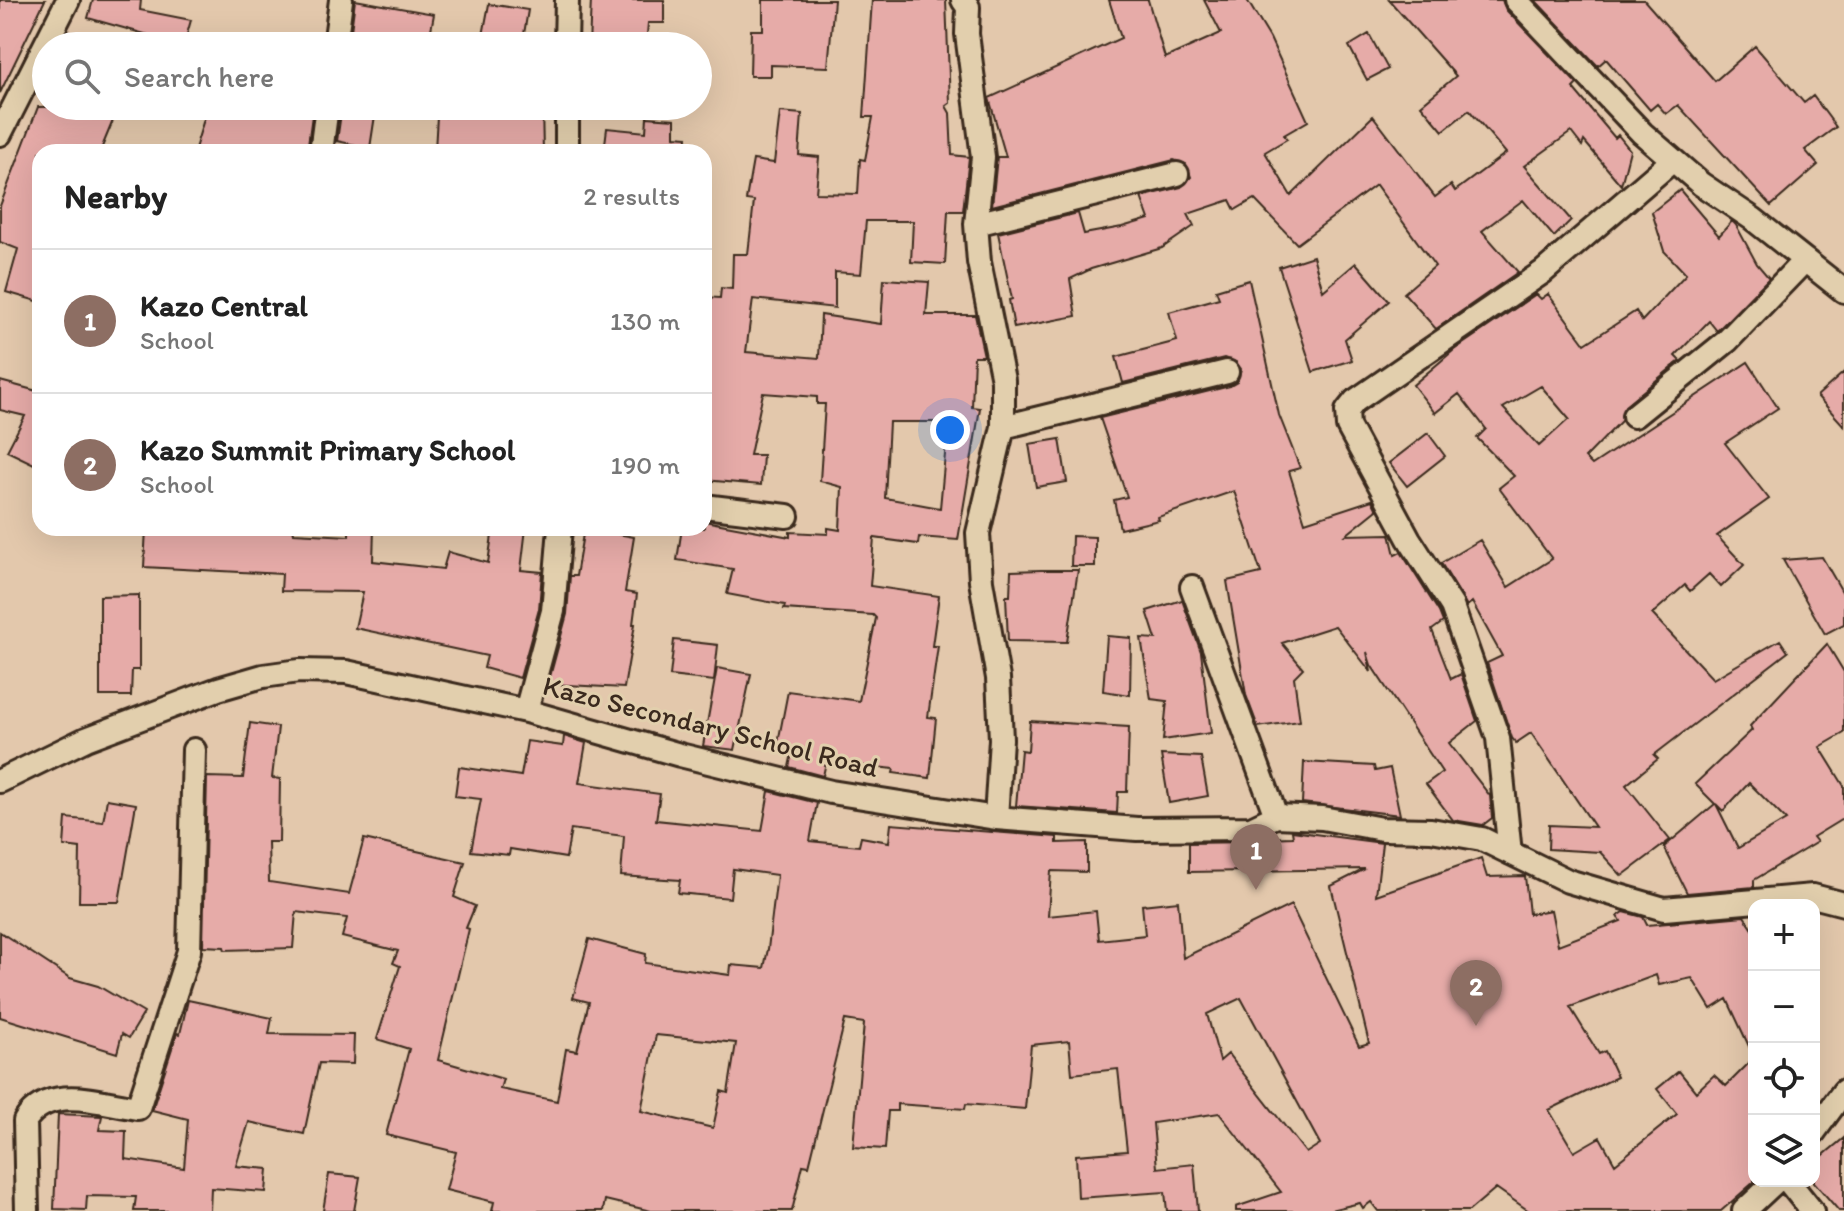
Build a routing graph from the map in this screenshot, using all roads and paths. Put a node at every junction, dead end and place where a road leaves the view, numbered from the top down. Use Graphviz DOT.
graph roads {
  1 [pos="68,0"];
  2 [pos="341,0"];
  3 [pos="567,0"];
  4 [pos="963,0"];
  5 [pos="1516,0"];
  6 [pos="52,32"];
  7 [pos="337,32"];
  8 [pos="566,32"];
  9 [pos="32,71"];
  10 [pos="325,120"];
  11 [pos="567,120"];
  12 [pos="0,134"];
  13 [pos="322,144"];
  14 [pos="567,144"];
  15 [pos="1673,160"];
  16 [pos="1177,174"];
  17 [pos="976,224"];
  18 [pos="1805,260"];
  19 [pos="1844,291"];
  20 [pos="1227,372"];
  21 [pos="1634,416"];
  22 [pos="1003,427"];
  23 [pos="712,507"];
  24 [pos="787,516"];
  25 [pos="559,536"];
  26 [pos="1192,587"];
  27 [pos="526,711"];
  28 [pos="194,750"];
  29 [pos="0,781"];
  30 [pos="1276,816"];
  31 [pos="996,818"];
  32 [pos="1510,853"];
  33 [pos="1844,904"];
  34 [pos="1844,1091"];
  35 [pos="1820,1124"];
  36 [pos="1770,1187"];
  37 [pos="1793,1187"];
  38 [pos="27,1211"];
  39 [pos="1744,1211"];
  40 [pos="1812,1211"];
  1 -- 6 [label="street"];
  2 -- 7 [label="street"];
  3 -- 8 [label="street"];
  4 -- 17 [label="street"];
  5 -- 15 [label="street"];
  9 -- 12 [label="street"];
  10 -- 13 [label="street"];
  11 -- 14 [label="street"];
  15 -- 18 [label="street"];
  15 -- 32 [label="street"];
  16 -- 17 [label="street"];
  17 -- 22 [label="street"];
  18 -- 19 [label="street"];
  18 -- 21 [label="street"];
  20 -- 22 [label="street"];
  22 -- 31 [label="street"];
  23 -- 24 [label="street"];
  25 -- 27 [label="street"];
  26 -- 30 [label="street"];
  27 -- 29 [label="street, Kazo Secondary School Road"];
  27 -- 31 [label="street, Kazo Secondary School Road"];
  28 -- 38 [label="street"];
  30 -- 31 [label="street, Kazo Secondary School Road"];
  30 -- 32 [label="street, Kazo Secondary School Road"];
  32 -- 33 [label="street, Kazo Secondary School Road"];
  34 -- 35 [label="street"];
  36 -- 39 [label="street"];
  37 -- 40 [label="street"];
}
